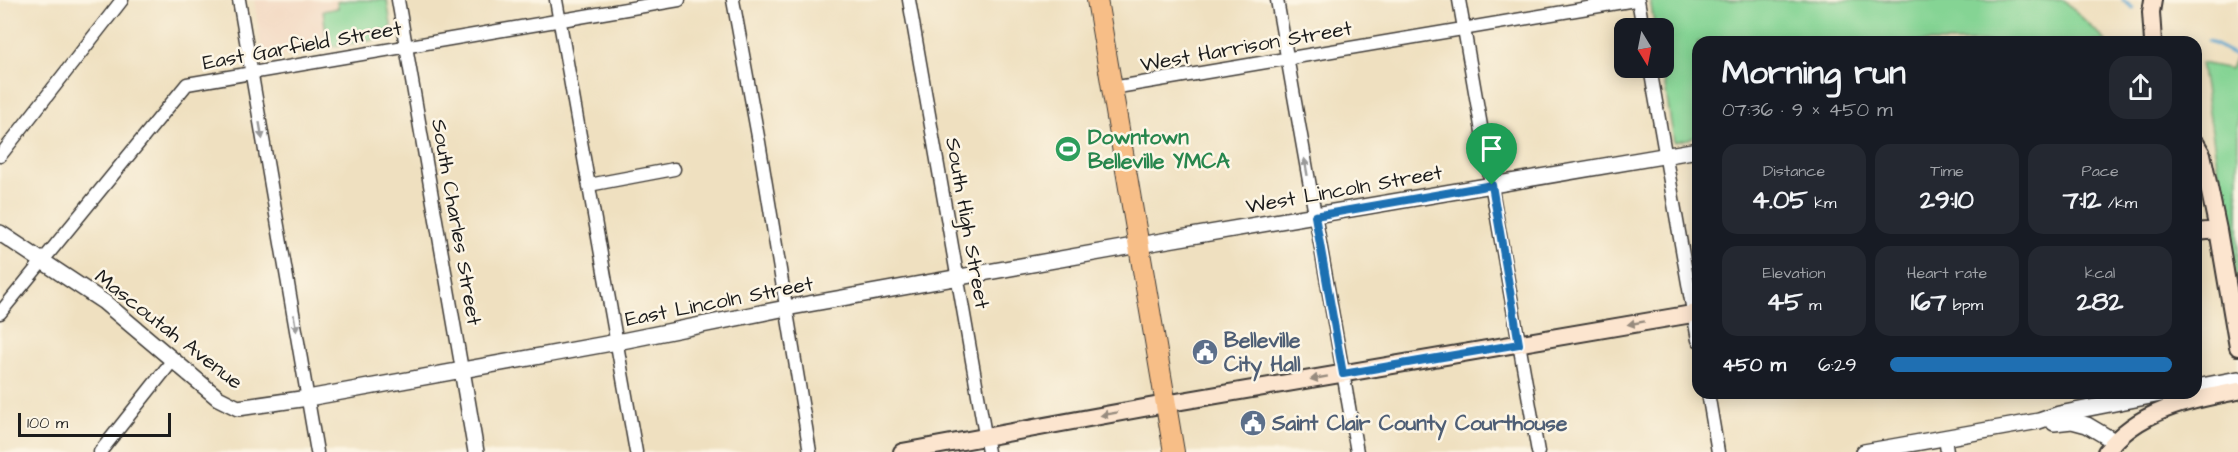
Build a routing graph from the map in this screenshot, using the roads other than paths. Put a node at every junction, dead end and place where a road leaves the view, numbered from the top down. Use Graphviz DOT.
graph roads {
  1 [pos="122,0"];
  2 [pos="239,0"];
  3 [pos="398,0"];
  4 [pos="556,0"];
  5 [pos="679,0"];
  6 [pos="733,0"];
  7 [pos="909,0"];
  8 [pos="1097,0"];
  9 [pos="1277,0"];
  10 [pos="1460,0"];
  11 [pos="1636,0"];
  12 [pos="2153,0"];
  13 [pos="1640,18"];
  14 [pos="560,20"];
  15 [pos="1464,29"];
  16 [pos="2153,36"];
  17 [pos="406,47"];
  18 [pos="1287,59"];
  19 [pos="251,73"];
  20 [pos="1652,78"];
  21 [pos="1112,88"];
  22 [pos="1692,151"];
  23 [pos="2202,154"];
  24 [pos="0,156"];
  25 [pos="1665,156"];
  26 [pos="674,169"];
  27 [pos="589,185"];
  28 [pos="1492,185"];
  29 [pos="1315,216"];
  30 [pos="2218,230"];
  31 [pos="2202,231"];
  32 [pos="0,233"];
  33 [pos="1139,245"];
  34 [pos="42,261"];
  35 [pos="957,279"];
  36 [pos="1692,293"];
  37 [pos="786,308"];
  38 [pos="0,313"];
  39 [pos="1692,314"];
  40 [pos="617,342"];
  41 [pos="1519,344"];
  42 [pos="2238,346"];
  43 [pos="173,360"];
  44 [pos="462,370"];
  45 [pos="1343,374"];
  46 [pos="2238,379"];
  47 [pos="2202,386"];
  48 [pos="2238,391"];
  49 [pos="308,398"];
  50 [pos="2202,398"];
  51 [pos="1709,399"];
  52 [pos="2135,399"];
  53 [pos="2195,399"];
  54 [pos="1166,404"];
  55 [pos="2039,421"];
  56 [pos="987,444"];
  57 [pos="1946,445"];
  58 [pos="2110,447"];
  59 [pos="100,452"];
  60 [pos="317,452"];
  61 [pos="476,452"];
  62 [pos="636,452"];
  63 [pos="810,452"];
  64 [pos="902,452"];
  65 [pos="1174,452"];
  66 [pos="1357,452"];
  67 [pos="1538,452"];
  68 [pos="1718,452"];
  69 [pos="1864,452"];
  1 -- 24 [label="street"];
  2 -- 19 [label="street"];
  3 -- 17 [label="street, South Charles Street"];
  4 -- 14 [label="street"];
  5 -- 14 [label="street, East Garfield Street"];
  6 -- 37 [label="street"];
  7 -- 35 [label="street, South High Street"];
  8 -- 21 [label="main road"];
  9 -- 18 [label="street"];
  10 -- 15 [label="street"];
  11 -- 13 [label="street"];
  11 -- 15 [label="street, West Harrison Street"];
  12 -- 16 [label="main road"];
  14 -- 17 [label="street, East Garfield Street"];
  14 -- 27 [label="street"];
  15 -- 18 [label="street, West Harrison Street"];
  15 -- 28 [label="street"];
  17 -- 19 [label="street, East Garfield Street"];
  17 -- 44 [label="street, South Charles Street"];
  18 -- 21 [label="street, West Harrison Street"];
  29 -- 18 [label="street, one-way"];
  19 -- 34 [label="street, East Garfield Street"];
  19 -- 49 [label="street, one-way"];
  20 -- 25 [label="street"];
  21 -- 33 [label="main road"];
  22 -- 25 [label="street, West Lincoln Street"];
  23 -- 30 [label="main road"];
  25 -- 28 [label="street, West Lincoln Street"];
  25 -- 36 [label="street"];
  26 -- 27 [label="street"];
  27 -- 40 [label="street"];
  28 -- 29 [label="street, West Lincoln Street"];
  28 -- 41 [label="street"];
  29 -- 33 [label="street, West Lincoln Street"];
  29 -- 45 [label="street"];
  30 -- 31 [label="main road"];
  30 -- 42 [label="main road"];
  32 -- 34 [label="street, Mascoutah Avenue"];
  33 -- 35 [label="street, East Lincoln Street"];
  33 -- 54 [label="main road"];
  34 -- 38 [label="street, East Garfield Street"];
  34 -- 43 [label="street, Mascoutah Avenue"];
  35 -- 37 [label="street, East Lincoln Street"];
  35 -- 56 [label="street, South High Street"];
  37 -- 40 [label="street, East Lincoln Street"];
  37 -- 63 [label="street"];
  39 -- 41 [label="main road, one-way"];
  40 -- 44 [label="street, East Lincoln Street"];
  40 -- 62 [label="street"];
  41 -- 45 [label="main road"];
  41 -- 67 [label="street"];
  43 -- 49 [label="street, Mascoutah Avenue"];
  43 -- 59 [label="street"];
  44 -- 49 [label="street, East Lincoln Street"];
  44 -- 61 [label="street, South Charles Street"];
  45 -- 54 [label="main road, one-way"];
  45 -- 66 [label="street"];
  46 -- 47 [label="street"];
  48 -- 50 [label="main road"];
  49 -- 60 [label="street"];
  51 -- 68 [label="street"];
  52 -- 55 [label="street"];
  53 -- 58 [label="main road"];
  54 -- 56 [label="main road, one-way"];
  54 -- 65 [label="main road"];
  55 -- 57 [label="street"];
  55 -- 58 [label="street"];
  56 -- 64 [label="main road"];
  57 -- 69 [label="street"];
}
